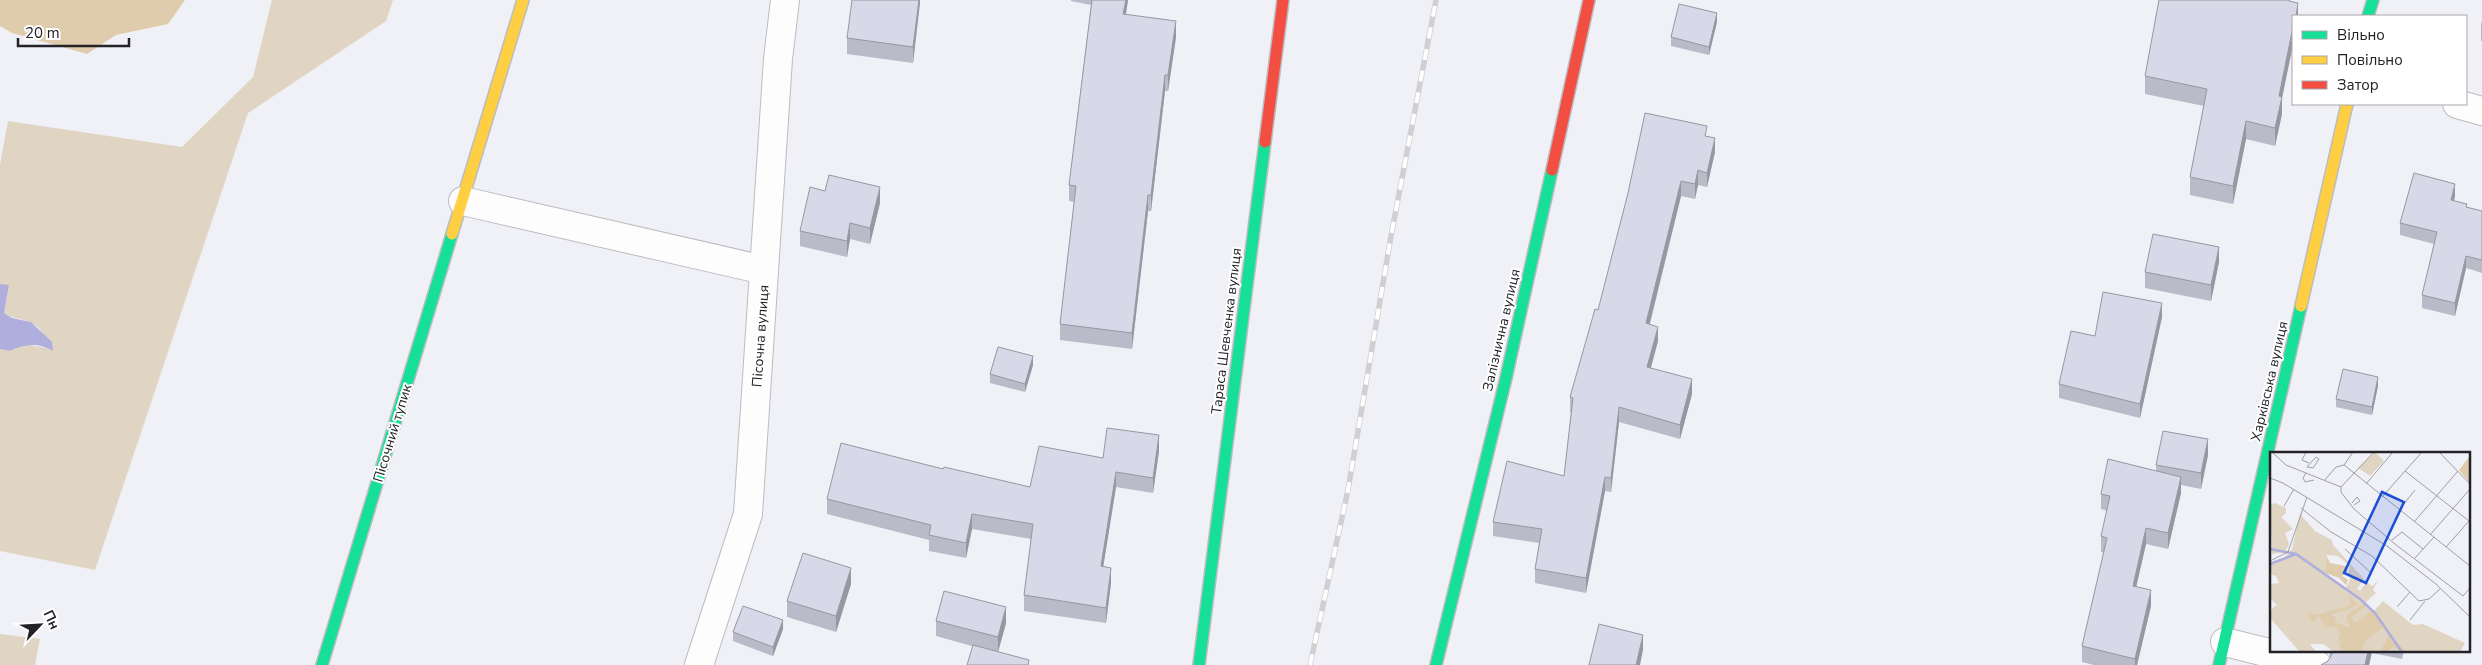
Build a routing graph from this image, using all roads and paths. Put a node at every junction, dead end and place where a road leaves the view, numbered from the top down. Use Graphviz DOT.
graph roads {
  1 [pos="523,0"];
  2 [pos="785,0"];
  3 [pos="1283,0"];
  4 [pos="1589,0"];
  5 [pos="2373,0"];
  6 [pos="2368,15"];
  7 [pos="2347,105"];
  8 [pos="2461,105"];
  9 [pos="2482,111"];
  10 [pos="463,200"];
  11 [pos="764,270"];
  12 [pos="2222,653"];
  13 [pos="322,665"];
  14 [pos="699,665"];
  15 [pos="1199,665"];
  16 [pos="1436,665"];
  17 [pos="2317,665"];
  1 -- 10 [label="street, Пісочний тупик"];
  2 -- 11 [label="street, Пісочна вулиця"];
  3 -- 15 [label="street, Тараса Шевченка вулиця"];
  4 -- 16 [label="street, Залізнична вулиця"];
  5 -- 6 [label="street"];
  7 -- 12 [label="street, Харківська вулиця"];
  8 -- 9 [label="street"];
  10 -- 11 [label="street"];
  10 -- 13 [label="street, Пісочний тупик"];
  11 -- 14 [label="street, Пісочна вулиця"];
  12 -- 17 [label="street"];
}
